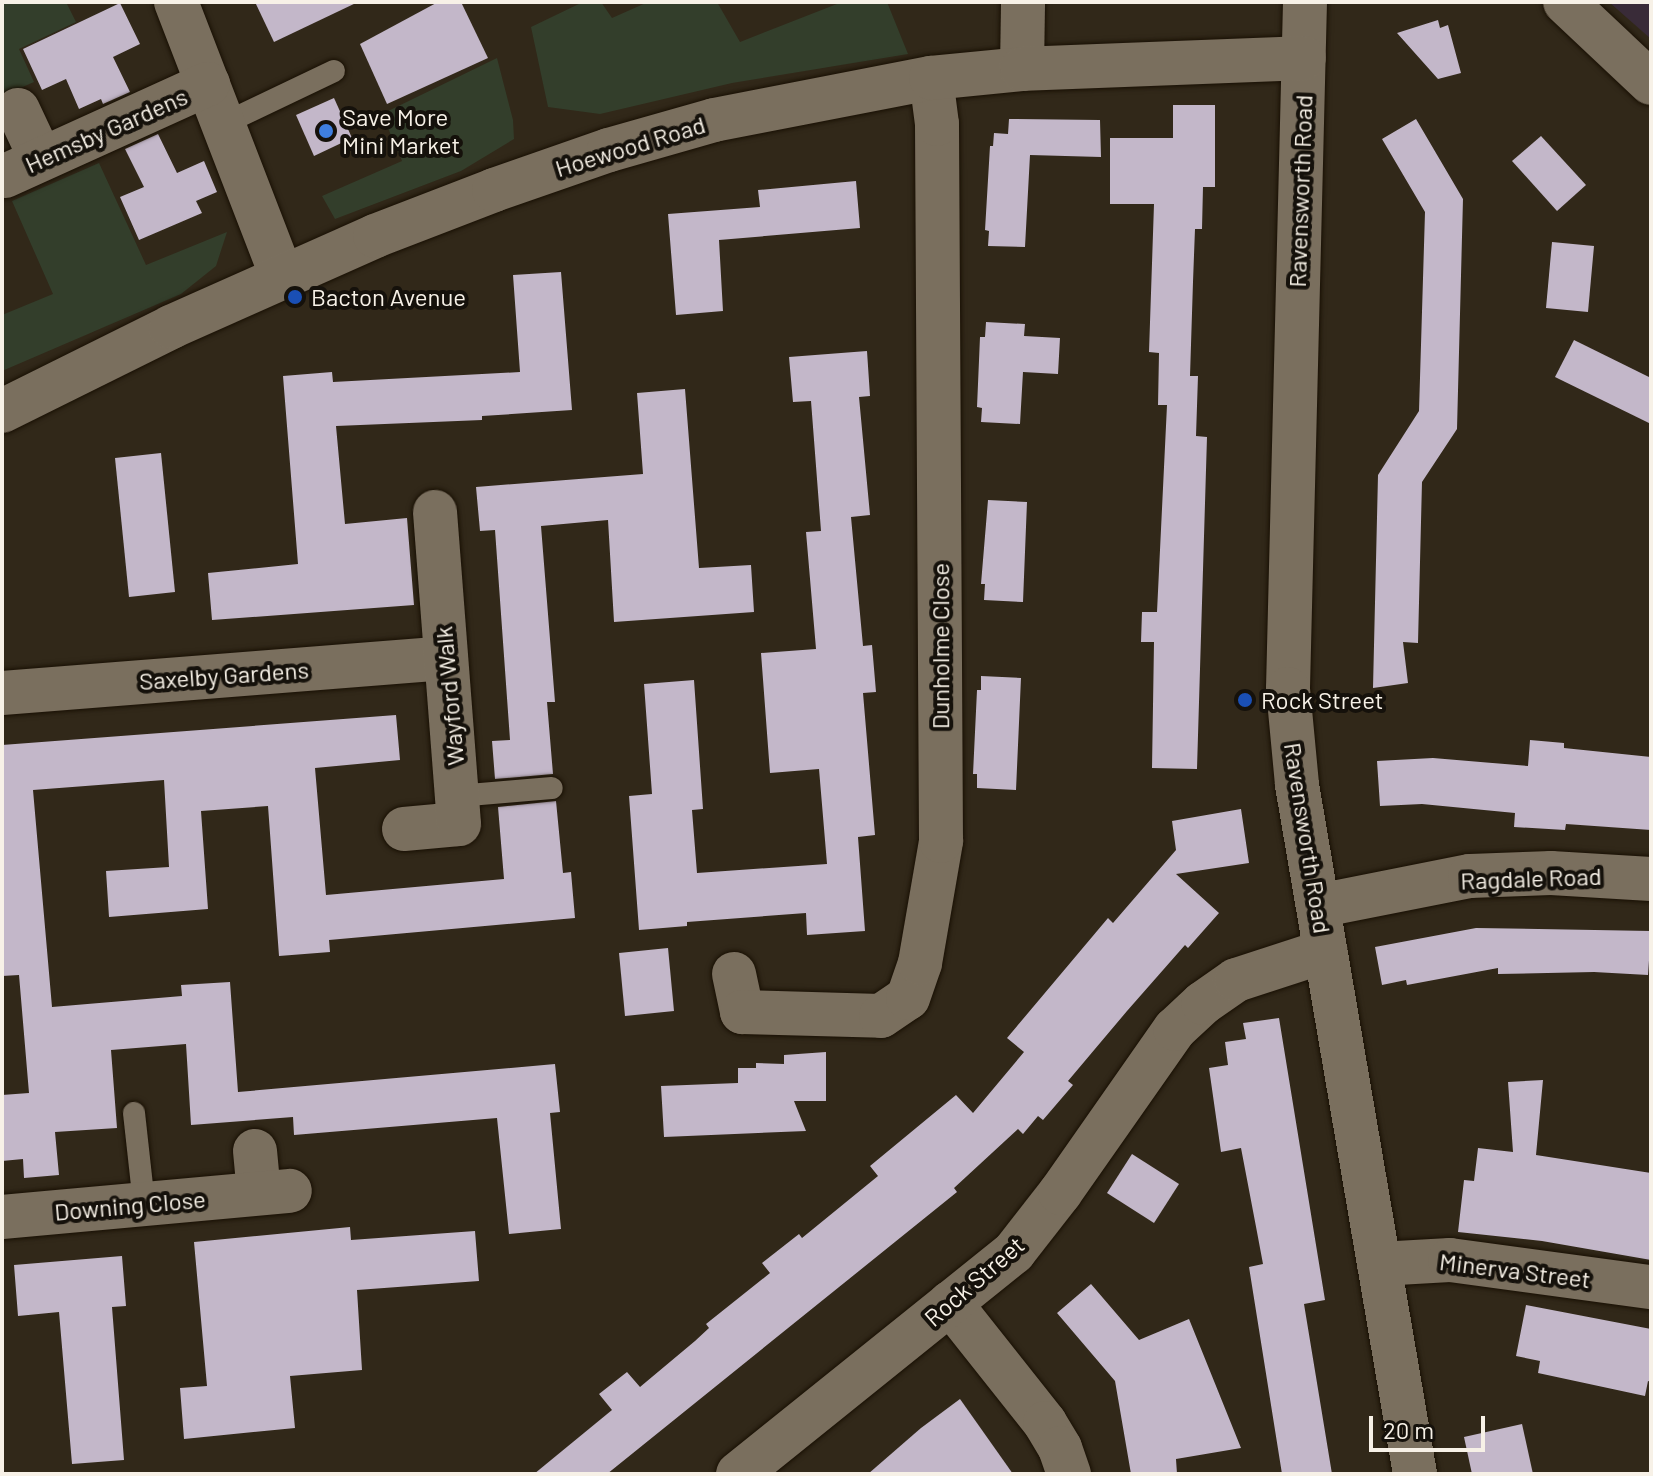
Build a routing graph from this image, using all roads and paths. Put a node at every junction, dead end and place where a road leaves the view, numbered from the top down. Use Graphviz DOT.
graph roads {
  1 [pos="176,2"];
  2 [pos="1023,2"];
  3 [pos="1305,2"];
  4 [pos="1565,2"];
  5 [pos="1304,58"];
  6 [pos="1022,69"];
  7 [pos="334,71"];
  8 [pos="931,78"];
  9 [pos="1651,83"];
  10 [pos="215,104"];
  11 [pos="18,110"];
  12 [pos="282,276"];
  13 [pos="2,411"];
  14 [pos="435,512"];
  15 [pos="446,658"];
  16 [pos="2,693"];
  17 [pos="552,788"];
  18 [pos="457,796"];
  19 [pos="404,829"];
  20 [pos="1651,879"];
  21 [pos="1318,906"];
  22 [pos="1325,951"];
  23 [pos="734,974"];
  24 [pos="134,1113"];
  25 [pos="255,1151"];
  26 [pos="144,1204"];
  27 [pos="2,1217"];
  28 [pos="1379,1264"];
  29 [pos="1651,1287"];
  30 [pos="950,1303"];
  31 [pos="738,1474"];
  32 [pos="1069,1474"];
  33 [pos="1415,1474"];
  1 -- 10 [label="street"];
  2 -- 6 [label="street"];
  3 -- 5 [label="street, Ravensworth Road"];
  4 -- 9 [label="street"];
  5 -- 6 [label="street, Hoewood Road"];
  5 -- 21 [label="street, Ravensworth Road"];
  6 -- 8 [label="street, Hoewood Road"];
  7 -- 10 [label="lane"];
  8 -- 12 [label="street, Hoewood Road"];
  8 -- 23 [label="street, Dunholme Close"];
  10 -- 11 [label="street, Hemsby Gardens"];
  10 -- 12 [label="street"];
  12 -- 13 [label="street, Hoewood Road"];
  14 -- 15 [label="street, Wayford Walk"];
  15 -- 16 [label="street, Saxelby Gardens"];
  15 -- 18 [label="street, Wayford Walk"];
  17 -- 18 [label="lane"];
  18 -- 19 [label="street, Wayford Walk"];
  20 -- 21 [label="street, Ragdale Road"];
  21 -- 22 [label="street, Ravensworth Road"];
  22 -- 28 [label="street, Ravensworth Road"];
  22 -- 30 [label="street, Rock Street"];
  24 -- 26 [label="lane"];
  25 -- 26 [label="street, Downing Close"];
  26 -- 27 [label="street, Downing Close"];
  28 -- 29 [label="street, Minerva Street"];
  28 -- 33 [label="street, Ravensworth Road"];
  30 -- 31 [label="street, Rock Street"];
  30 -- 32 [label="street"];
}
